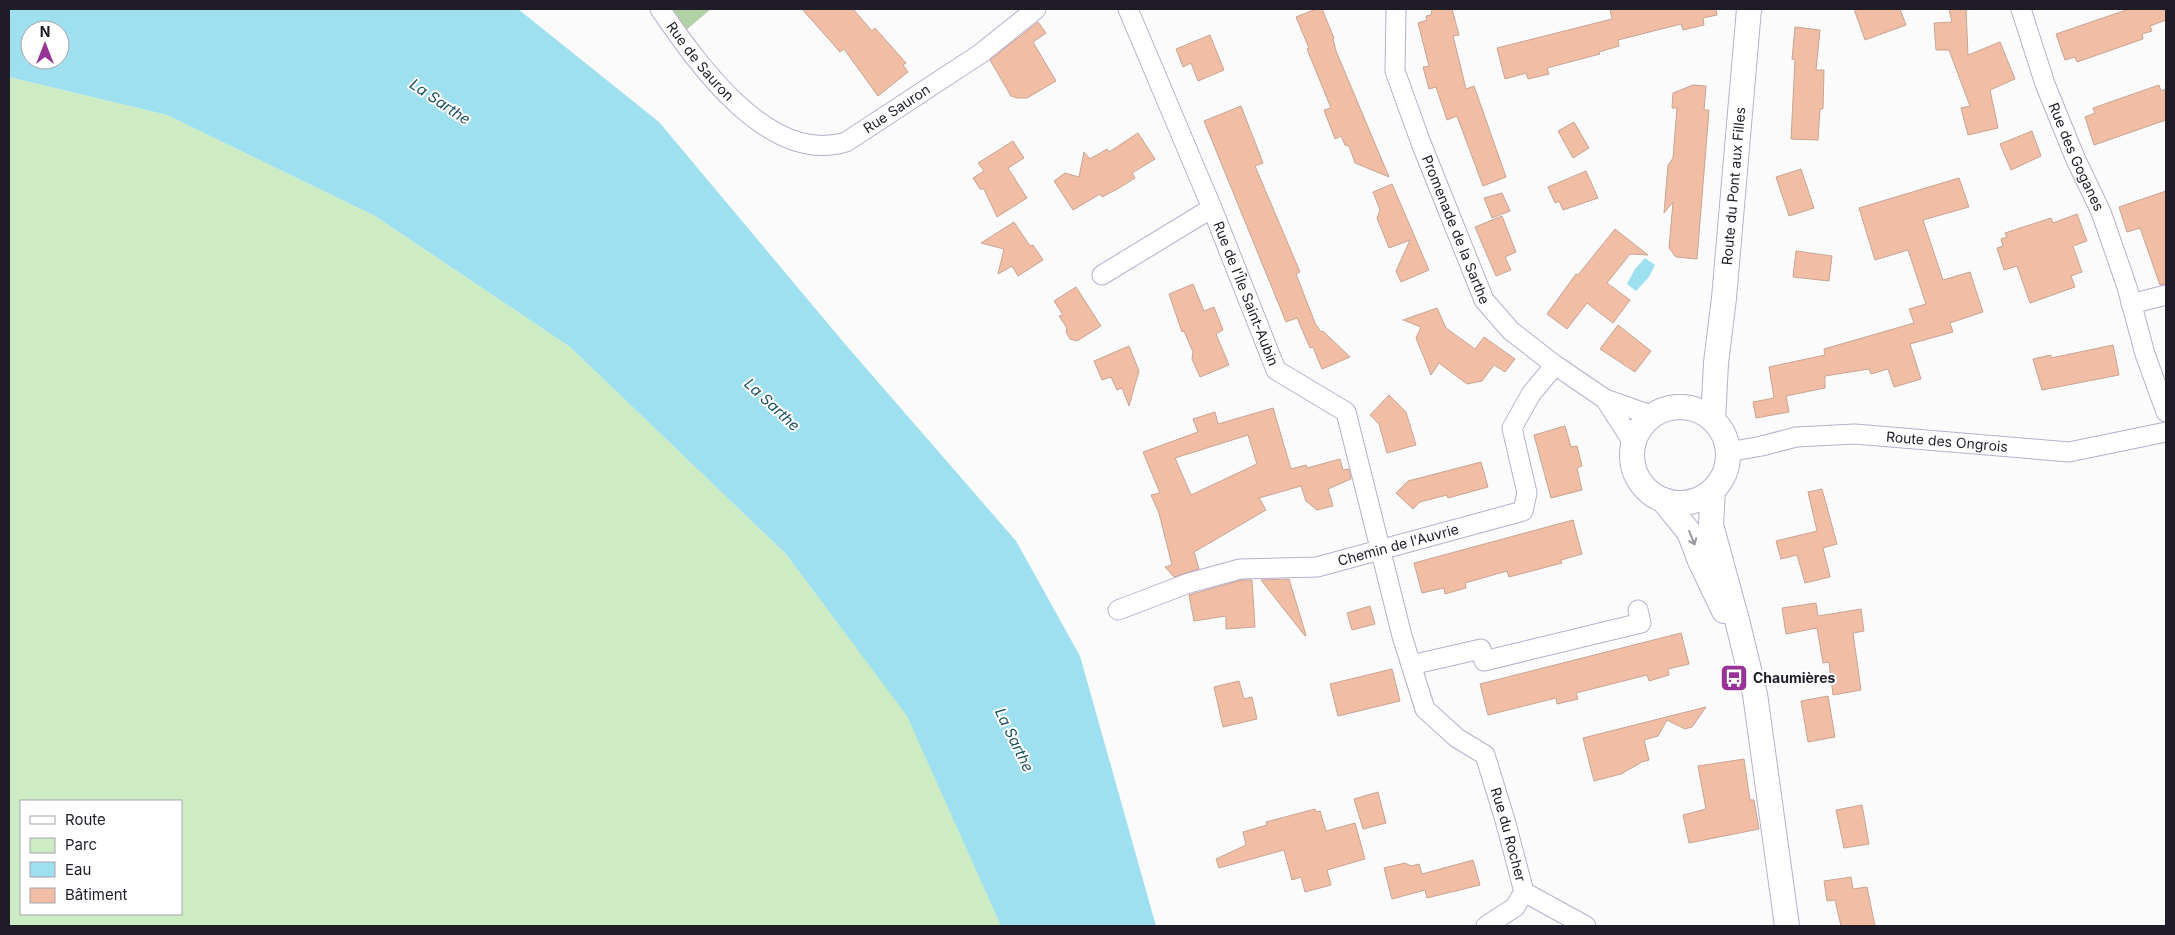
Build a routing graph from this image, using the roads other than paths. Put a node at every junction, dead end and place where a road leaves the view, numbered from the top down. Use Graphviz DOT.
graph roads {
  1 [pos="660,9"];
  2 [pos="1036,9"];
  3 [pos="1128,9"];
  4 [pos="1396,9"];
  5 [pos="1749,9"];
  6 [pos="2021,9"];
  7 [pos="743,111"];
  8 [pos="1212,208"];
  9 [pos="1102,275"];
  10 [pos="2166,295"];
  11 [pos="2131,304"];
  12 [pos="1716,363"];
  13 [pos="1555,365"];
  14 [pos="1605,399"];
  15 [pos="1683,407"];
  16 [pos="2166,412"];
  17 [pos="1653,416"];
  18 [pos="1713,420"];
  19 [pos="2166,432"];
  20 [pos="1634,444"];
  21 [pos="1728,452"];
  22 [pos="1713,490"];
  23 [pos="1663,500"];
  24 [pos="1381,550"];
  25 [pos="1118,610"];
  26 [pos="1638,610"];
  27 [pos="1747,659"];
  28 [pos="1411,665"];
  29 [pos="1485,755"];
  30 [pos="1524,892"];
  31 [pos="1486,926"];
  32 [pos="1586,926"];
  33 [pos="1787,926"];
  1 -- 7 [label="street, Rue de Sauron"];
  2 -- 7 [label="street, Rue Sauron"];
  3 -- 8 [label="street, Rue de l'Île Saint-Aubin"];
  4 -- 13 [label="street, Promenade de la Sarthe"];
  5 -- 12 [label="street, Route du Pont aux Filles"];
  6 -- 11 [label="street, Rue des Goganes"];
  8 -- 9 [label="street"];
  8 -- 24 [label="street, Rue de l'Île Saint-Aubin"];
  10 -- 11 [label="street"];
  11 -- 16 [label="street, Rue des Goganes"];
  12 -- 15 [label="street, Route du Pont aux Filles"];
  12 -- 18 [label="street, Route du Pont aux Filles"];
  13 -- 14 [label="street, Promenade de la Sarthe"];
  13 -- 24 [label="street, Chemin de l'Auvrie"];
  14 -- 17 [label="street, Promenade de la Sarthe"];
  14 -- 20 [label="street, Promenade de la Sarthe"];
  15 -- 17 [label="street"];
  15 -- 18 [label="street"];
  17 -- 20 [label="street"];
  18 -- 21 [label="street"];
  19 -- 21 [label="street, Route des Ongrois"];
  20 -- 23 [label="street"];
  21 -- 22 [label="street"];
  22 -- 23 [label="street"];
  22 -- 27 [label="street"];
  23 -- 27 [label="street, one-way"];
  24 -- 25 [label="street, Chemin de l'Auvrie"];
  24 -- 28 [label="street, Rue de l'Île Saint-Aubin"];
  26 -- 28 [label="street"];
  27 -- 33 [label="street"];
  28 -- 29 [label="street, Rue de l'Île Saint-Aubin"];
  29 -- 30 [label="street, Rue du Rocher"];
  30 -- 31 [label="street, Rue du Rocher"];
  30 -- 32 [label="street"];
}
